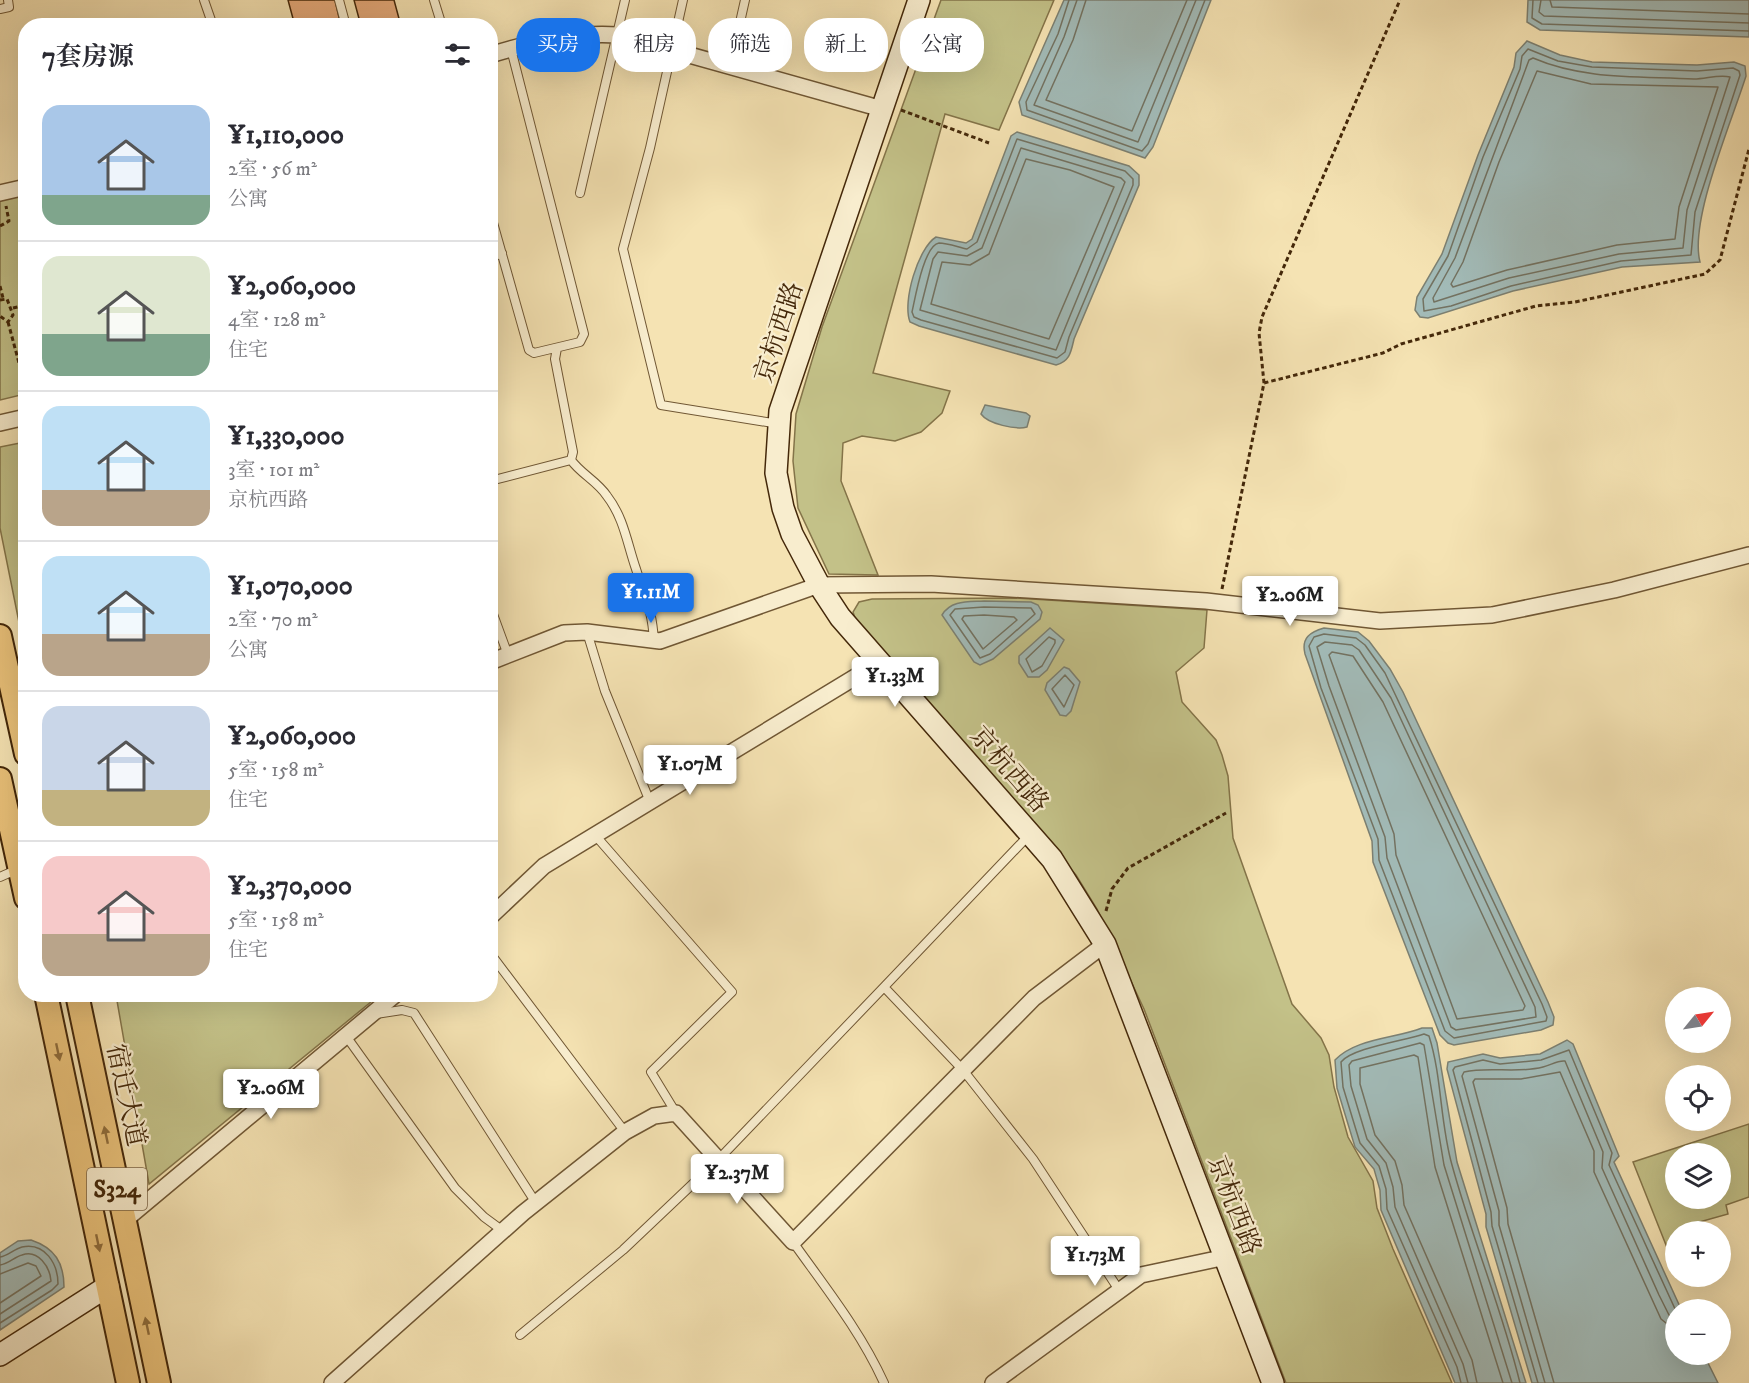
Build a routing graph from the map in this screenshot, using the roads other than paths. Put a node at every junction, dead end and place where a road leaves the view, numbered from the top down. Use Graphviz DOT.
graph roads {
  1 [pos="8,0"];
  2 [pos="204,0"];
  3 [pos="339,0"];
  4 [pos="435,0"];
  5 [pos="625,0"];
  6 [pos="683,0"];
  7 [pos="745,0"];
  8 [pos="919,0"];
  9 [pos="0,9"];
  10 [pos="210,18"];
  11 [pos="344,18"];
  12 [pos="440,18"];
  13 [pos="621,18"];
  14 [pos="679,18"];
  15 [pos="741,18"];
  16 [pos="612,35"];
  17 [pos="512,49"];
  18 [pos="498,53"];
  19 [pos="612,60"];
  20 [pos="667,72"];
  21 [pos="751,72"];
  22 [pos="884,104"];
  23 [pos="18,189"];
  24 [pos="2,193"];
  25 [pos="580,193"];
  26 [pos="498,239"];
  27 [pos="502,253"];
  28 [pos="498,255"];
  29 [pos="557,348"];
  30 [pos="18,419"];
  31 [pos="0,423"];
  32 [pos="779,424"];
  33 [pos="571,460"];
  34 [pos="498,479"];
  35 [pos="1749,555"];
  36 [pos="819,585"];
  37 [pos="498,628"];
  38 [pos="587,632"];
  39 [pos="0,636"];
  40 [pos="654,640"];
  41 [pos="508,655"];
  42 [pos="498,659"];
  43 [pos="879,662"];
  44 [pos="18,718"];
  45 [pos="0,778"];
  46 [pos="650,802"];
  47 [pos="1031,833"];
  48 [pos="595,835"];
  49 [pos="10,872"];
  50 [pos="18,885"];
  51 [pos="498,909"];
  52 [pos="1102,938"];
  53 [pos="498,964"];
  54 [pos="884,987"];
  55 [pos="48,1002"];
  56 [pos="78,1002"];
  57 [pos="386,1002"];
  58 [pos="372,1014"];
  59 [pos="346,1036"];
  60 [pos="963,1070"];
  61 [pos="676,1113"];
  62 [pos="625,1132"];
  63 [pos="718,1160"];
  64 [pos="536,1203"];
  65 [pos="124,1221"];
  66 [pos="503,1231"];
  67 [pos="793,1242"];
  68 [pos="1226,1257"];
  69 [pos="108,1286"];
  70 [pos="1119,1290"];
  71 [pos="520,1335"];
  72 [pos="0,1355"];
  73 [pos="128,1383"];
  74 [pos="159,1383"];
  75 [pos="332,1383"];
  76 [pos="884,1383"];
  77 [pos="993,1383"];
  78 [pos="1273,1383"];
  1 -- 9 [label="lane"];
  2 -- 10 [label="lane"];
  3 -- 11 [label="lane"];
  4 -- 12 [label="lane"];
  5 -- 13 [label="lane"];
  6 -- 14 [label="lane"];
  7 -- 15 [label="lane"];
  8 -- 22 [label="main road, 京杭西路"];
  16 -- 17 [label="street"];
  17 -- 18 [label="street"];
  17 -- 29 [label="lane"];
  19 -- 25 [label="lane"];
  20 -- 32 [label="lane"];
  21 -- 22 [label="street"];
  22 -- 32 [label="main road, 京杭西路"];
  23 -- 24 [label="street"];
  26 -- 27 [label="lane"];
  27 -- 28 [label="lane"];
  27 -- 29 [label="lane"];
  29 -- 33 [label="lane"];
  30 -- 31 [label="street"];
  32 -- 36 [label="main road, 京杭西路"];
  33 -- 34 [label="lane"];
  33 -- 40 [label="lane"];
  35 -- 36 [label="street"];
  36 -- 40 [label="street"];
  36 -- 43 [label="main road, 京杭西路"];
  37 -- 41 [label="lane"];
  38 -- 40 [label="street"];
  38 -- 41 [label="street"];
  38 -- 46 [label="lane"];
  39 -- 44 [label="main road"];
  41 -- 42 [label="street"];
  43 -- 46 [label="street"];
  43 -- 47 [label="main road, 京杭西路"];
  45 -- 49 [label="main road"];
  46 -- 48 [label="street"];
  47 -- 52 [label="main road, 京杭西路"];
  47 -- 54 [label="lane"];
  48 -- 51 [label="street"];
  48 -- 61 [label="lane"];
  49 -- 50 [label="main road"];
  52 -- 60 [label="street"];
  52 -- 68 [label="main road, 京杭西路"];
  53 -- 62 [label="lane"];
  54 -- 60 [label="lane"];
  54 -- 63 [label="lane"];
  55 -- 69 [label="main road, S324, one-way"];
  65 -- 56 [label="main road, 宿迁大道 / S324, one-way"];
  57 -- 58 [label="street"];
  58 -- 59 [label="street"];
  58 -- 64 [label="lane"];
  59 -- 65 [label="street"];
  59 -- 66 [label="lane"];
  60 -- 67 [label="street"];
  60 -- 70 [label="lane"];
  61 -- 62 [label="street"];
  61 -- 63 [label="street"];
  62 -- 64 [label="street"];
  63 -- 67 [label="street"];
  63 -- 71 [label="lane"];
  64 -- 66 [label="street"];
  74 -- 65 [label="main road, 宿迁大道 / S324, one-way"];
  66 -- 75 [label="street"];
  67 -- 76 [label="lane"];
  68 -- 70 [label="street"];
  68 -- 78 [label="main road, 京杭西路"];
  69 -- 72 [label="main road"];
  69 -- 73 [label="main road, S324"];
  70 -- 77 [label="street"];
}
